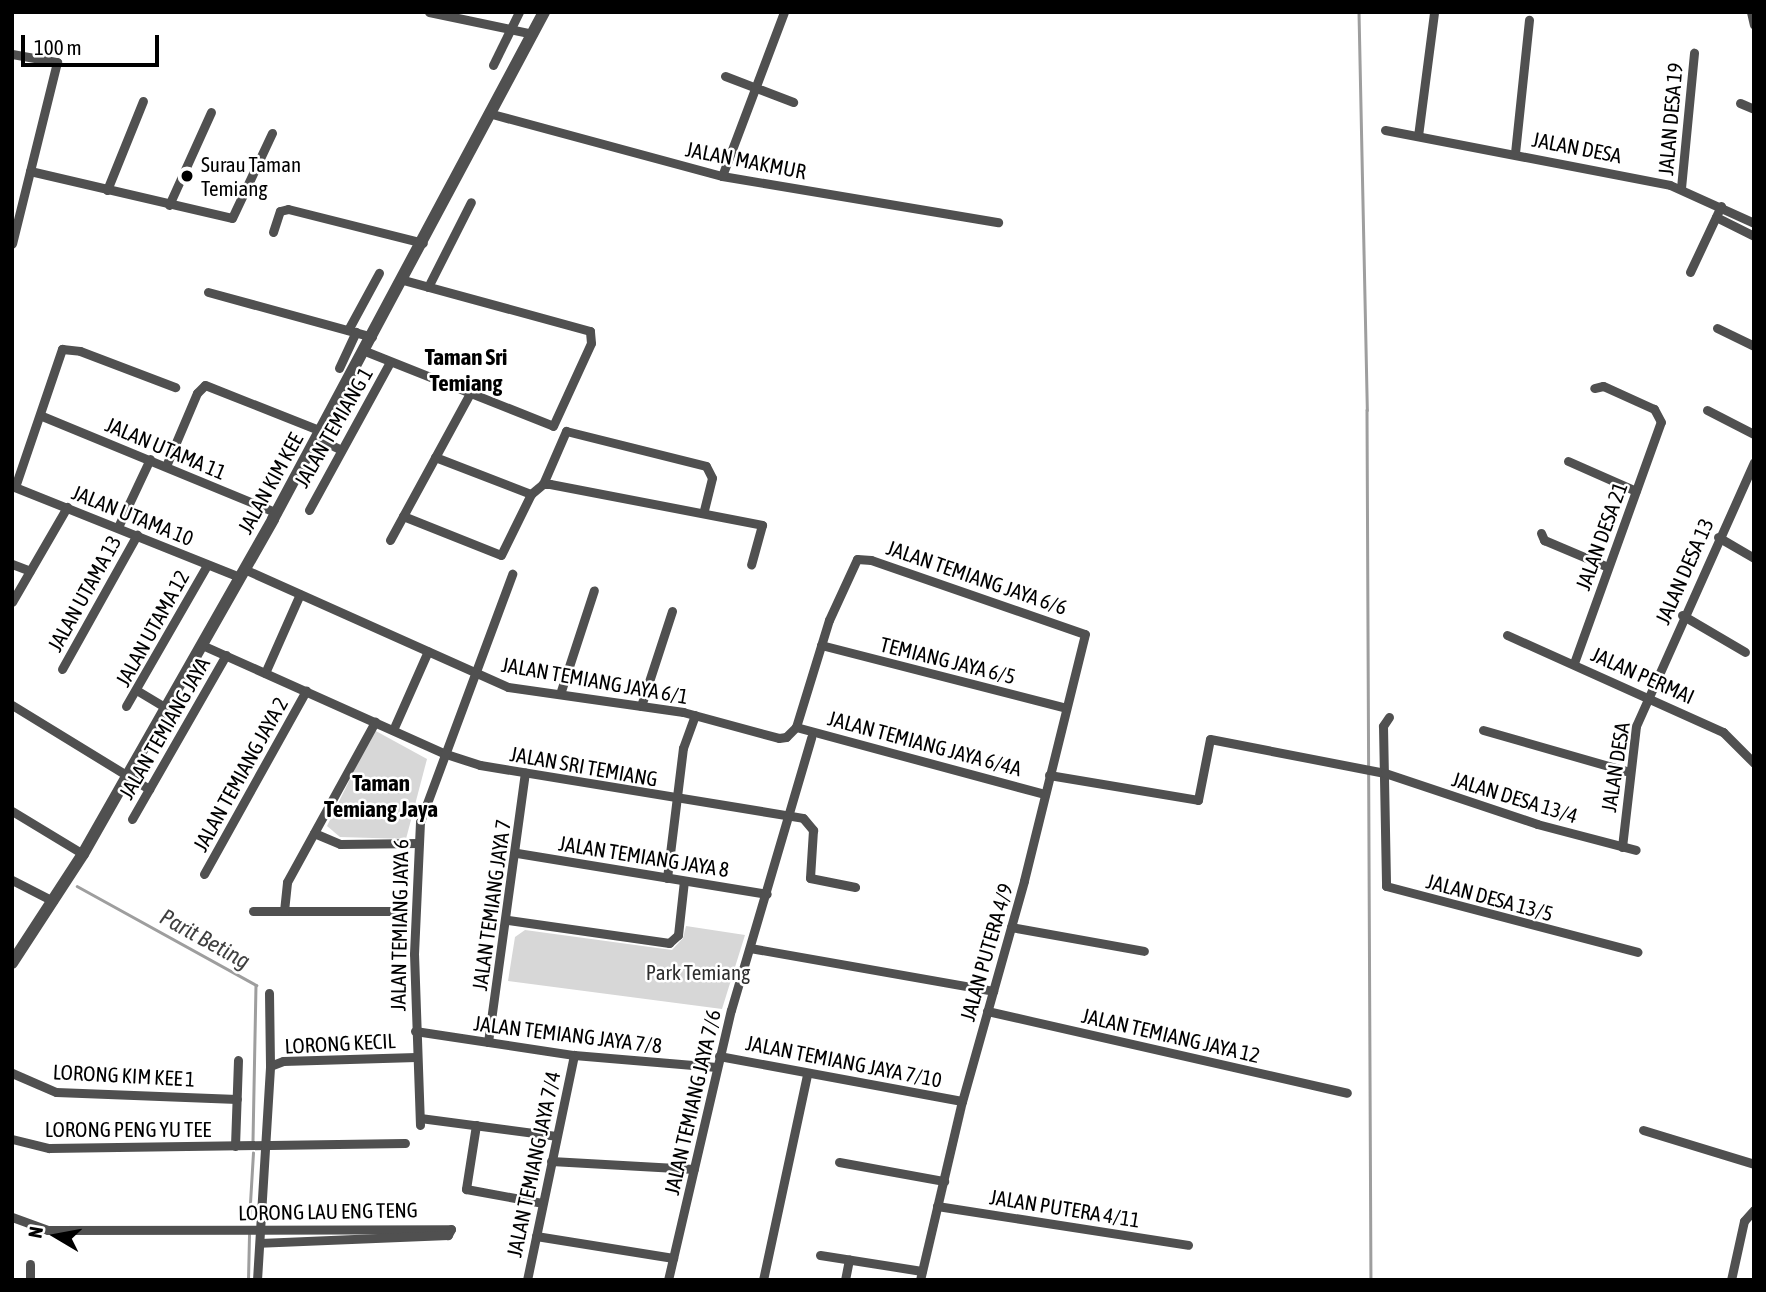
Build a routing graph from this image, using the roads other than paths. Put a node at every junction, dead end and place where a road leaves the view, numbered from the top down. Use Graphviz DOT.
graph roads {
  1 [pos="429,12"];
  2 [pos="520,12"];
  3 [pos="544,12"];
  4 [pos="784,12"];
  5 [pos="1434,12"];
  6 [pos="1751,12"];
  7 [pos="1529,20"];
  8 [pos="1752,24"];
  9 [pos="510,29"];
  10 [pos="533,34"];
  11 [pos="1694,53"];
  12 [pos="12,54"];
  13 [pos="492,65"];
  14 [pos="724,76"];
  15 [pos="756,88"];
  16 [pos="143,101"];
  17 [pos="793,102"];
  18 [pos="1740,103"];
  19 [pos="1754,109"];
  20 [pos="211,112"];
  21 [pos="492,114"];
  22 [pos="1385,130"];
  23 [pos="272,133"];
  24 [pos="1418,136"];
  25 [pos="1515,153"];
  26 [pos="30,171"];
  27 [pos="722,176"];
  28 [pos="1681,188"];
  29 [pos="107,190"];
  30 [pos="471,202"];
  31 [pos="169,205"];
  32 [pos="1721,206"];
  33 [pos="1716,217"];
  34 [pos="998,222"];
  35 [pos="1753,222"];
  36 [pos="273,232"];
  37 [pos="1754,236"];
  38 [pos="423,243"];
  39 [pos="12,244"];
  40 [pos="1690,272"];
  41 [pos="379,273"];
  42 [pos="403,280"];
  43 [pos="428,287"];
  44 [pos="208,292"];
  45 [pos="1717,328"];
  46 [pos="352,331"];
  47 [pos="372,337"];
  48 [pos="1754,346"];
  49 [pos="365,351"];
  50 [pos="390,362"];
  51 [pos="339,368"];
  52 [pos="175,387"];
  53 [pos="1594,388"];
  54 [pos="470,393"];
  55 [pos="1706,410"];
  56 [pos="42,415"];
  57 [pos="319,434"];
  58 [pos="1754,434"];
  59 [pos="340,449"];
  60 [pos="435,457"];
  61 [pos="150,459"];
  62 [pos="1568,461"];
  63 [pos="1754,462"];
  64 [pos="166,466"];
  65 [pos="543,484"];
  66 [pos="14,487"];
  67 [pos="1636,491"];
  68 [pos="531,494"];
  69 [pos="67,506"];
  70 [pos="309,510"];
  71 [pos="277,513"];
  72 [pos="703,513"];
  73 [pos="403,516"];
  74 [pos="118,527"];
  75 [pos="1541,533"];
  76 [pos="137,535"];
  77 [pos="1718,537"];
  78 [pos="390,540"];
  79 [pos="1754,558"];
  80 [pos="12,564"];
  81 [pos="207,565"];
  82 [pos="751,565"];
  83 [pos="1608,567"];
  84 [pos="30,571"];
  85 [pos="242,573"];
  86 [pos="512,574"];
  87 [pos="594,590"];
  88 [pos="300,594"];
  89 [pos="12,602"];
  90 [pos="672,611"];
  91 [pos="1682,615"];
  92 [pos="1085,634"];
  93 [pos="1507,635"];
  94 [pos="201,645"];
  95 [pos="821,645"];
  96 [pos="428,651"];
  97 [pos="1745,652"];
  98 [pos="226,656"];
  99 [pos="1574,663"];
  100 [pos="62,669"];
  101 [pos="473,672"];
  102 [pos="265,673"];
  103 [pos="138,691"];
  104 [pos="306,691"];
  105 [pos="560,694"];
  106 [pos="1652,697"];
  107 [pos="12,705"];
  108 [pos="126,706"];
  109 [pos="641,706"];
  110 [pos="166,708"];
  111 [pos="1066,708"];
  112 [pos="695,715"];
  113 [pos="1389,717"];
  114 [pos="375,722"];
  115 [pos="393,730"];
  116 [pos="794,730"];
  117 [pos="1483,730"];
  118 [pos="811,738"];
  119 [pos="443,753"];
  120 [pos="1754,763"];
  121 [pos="1629,772"];
  122 [pos="525,773"];
  123 [pos="1385,773"];
  124 [pos="1049,775"];
  125 [pos="128,776"];
  126 [pos="149,789"];
  127 [pos="1045,793"];
  128 [pos="677,800"];
  129 [pos="12,811"];
  130 [pos="790,817"];
  131 [pos="132,819"];
  132 [pos="314,833"];
  133 [pos="418,843"];
  134 [pos="1622,846"];
  135 [pos="1636,850"];
  136 [pos="517,853"];
  137 [pos="83,854"];
  138 [pos="204,874"];
  139 [pos="667,878"];
  140 [pos="12,880"];
  141 [pos="684,881"];
  142 [pos="855,887"];
  143 [pos="767,894"];
  144 [pos="53,901"];
  145 [pos="253,911"];
  146 [pos="284,911"];
  147 [pos="398,911"];
  148 [pos="508,920"];
  149 [pos="1011,927"];
  150 [pos="750,948"];
  151 [pos="1144,951"];
  152 [pos="1639,952"];
  153 [pos="12,964"];
  154 [pos="993,991"];
  155 [pos="269,993"];
  156 [pos="988,1011"];
  157 [pos="415,1031"];
  158 [pos="488,1042"];
  159 [pos="574,1055"];
  160 [pos="719,1056"];
  161 [pos="416,1057"];
  162 [pos="238,1060"];
  163 [pos="270,1066"];
  164 [pos="716,1067"];
  165 [pos="12,1073"];
  166 [pos="807,1074"];
  167 [pos="1348,1093"];
  168 [pos="236,1098"];
  169 [pos="962,1101"];
  170 [pos="476,1125"];
  171 [pos="1643,1130"];
  172 [pos="556,1136"];
  173 [pos="12,1139"];
  174 [pos="405,1143"];
  175 [pos="235,1146"];
  176 [pos="254,1147"];
  177 [pos="551,1161"];
  178 [pos="839,1162"];
  179 [pos="1754,1164"];
  180 [pos="694,1169"];
  181 [pos="944,1181"];
  182 [pos="542,1203"];
  183 [pos="937,1206"];
  184 [pos="1754,1210"];
  185 [pos="12,1217"];
  186 [pos="252,1231"];
  187 [pos="536,1236"];
  188 [pos="260,1243"];
  189 [pos="1188,1245"];
  190 [pos="820,1255"];
  191 [pos="673,1258"];
  192 [pos="849,1259"];
  193 [pos="30,1264"];
  194 [pos="921,1275"];
  195 [pos="30,1280"];
  196 [pos="257,1280"];
  197 [pos="527,1280"];
  198 [pos="668,1280"];
  199 [pos="764,1280"];
  200 [pos="845,1280"];
  201 [pos="1731,1280"];
  1 -- 9 [label="street"];
  2 -- 9 [label="street"];
  3 -- 10 [label="street, JALAN KIM KEE"];
  4 -- 15 [label="street"];
  5 -- 24 [label="street"];
  6 -- 8 [label="street"];
  7 -- 25 [label="street"];
  9 -- 10 [label="street"];
  9 -- 13 [label="street"];
  10 -- 21 [label="street, JALAN KIM KEE"];
  11 -- 28 [label="street, JALAN DESA 19"];
  12 -- 26 [label="street"];
  14 -- 15 [label="street"];
  15 -- 17 [label="street"];
  15 -- 27 [label="street"];
  16 -- 29 [label="street"];
  18 -- 19 [label="street"];
  20 -- 31 [label="street"];
  21 -- 27 [label="street, JALAN MAKMUR"];
  21 -- 38 [label="street, JALAN KIM KEE"];
  22 -- 24 [label="street, JALAN DESA"];
  23 -- 31 [label="street"];
  24 -- 25 [label="street, JALAN DESA"];
  25 -- 28 [label="street, JALAN DESA"];
  26 -- 29 [label="street"];
  26 -- 39 [label="street"];
  27 -- 34 [label="street, JALAN MAKMUR"];
  28 -- 32 [label="street, JALAN DESA"];
  29 -- 31 [label="street"];
  30 -- 43 [label="street"];
  32 -- 33 [label="street"];
  32 -- 35 [label="street, JALAN DESA"];
  33 -- 37 [label="street"];
  33 -- 40 [label="street"];
  36 -- 38 [label="street"];
  38 -- 42 [label="street, JALAN KIM KEE"];
  41 -- 46 [label="street"];
  42 -- 43 [label="street"];
  42 -- 47 [label="street, JALAN KIM KEE"];
  43 -- 54 [label="street"];
  44 -- 46 [label="street"];
  45 -- 48 [label="street"];
  46 -- 47 [label="street"];
  46 -- 51 [label="street"];
  47 -- 49 [label="street, JALAN KIM KEE"];
  49 -- 50 [label="street"];
  49 -- 57 [label="street, JALAN KIM KEE"];
  50 -- 54 [label="street"];
  50 -- 59 [label="street, JALAN TEMIANG 1"];
  52 -- 56 [label="street"];
  53 -- 67 [label="street, JALAN DESA 21"];
  54 -- 60 [label="street"];
  55 -- 58 [label="street"];
  56 -- 61 [label="street, JALAN UTAMA 11"];
  56 -- 66 [label="street"];
  57 -- 59 [label="street"];
  57 -- 64 [label="street"];
  57 -- 71 [label="street, JALAN KIM KEE"];
  59 -- 70 [label="street, JALAN TEMIANG 1"];
  60 -- 68 [label="street"];
  60 -- 73 [label="street"];
  61 -- 64 [label="street, JALAN UTAMA 11"];
  61 -- 74 [label="street"];
  62 -- 67 [label="street"];
  63 -- 77 [label="street, JALAN DESA 13"];
  64 -- 71 [label="street, JALAN UTAMA 11"];
  65 -- 68 [label="street"];
  65 -- 72 [label="street"];
  65 -- 72 [label="street"];
  66 -- 69 [label="street, JALAN UTAMA 10"];
  67 -- 83 [label="street, JALAN DESA 21"];
  68 -- 73 [label="street"];
  69 -- 74 [label="street, JALAN UTAMA 10"];
  69 -- 84 [label="street"];
  71 -- 85 [label="street, JALAN KIM KEE"];
  72 -- 82 [label="street"];
  73 -- 78 [label="street"];
  74 -- 76 [label="street, JALAN UTAMA 10"];
  75 -- 83 [label="street"];
  76 -- 81 [label="street, JALAN UTAMA 10"];
  76 -- 100 [label="street, JALAN UTAMA 13"];
  77 -- 79 [label="street"];
  77 -- 91 [label="street, JALAN DESA 13"];
  80 -- 84 [label="street"];
  81 -- 85 [label="street, JALAN UTAMA 10"];
  81 -- 103 [label="street, JALAN UTAMA 12"];
  83 -- 99 [label="street, JALAN DESA 21"];
  84 -- 89 [label="street"];
  85 -- 88 [label="street, JALAN TEMIANG JAYA 6/1"];
  85 -- 94 [label="street, JALAN KIM KEE"];
  86 -- 101 [label="street, JALAN TEMIANG JAYA 6"];
  87 -- 105 [label="street"];
  88 -- 96 [label="street, JALAN TEMIANG JAYA 6/1"];
  88 -- 102 [label="street"];
  90 -- 109 [label="street"];
  91 -- 97 [label="street"];
  91 -- 106 [label="street, JALAN DESA 13"];
  92 -- 95 [label="street, JALAN TEMIANG JAYA 6/6"];
  92 -- 111 [label="street, JALAN PUTERA 4/9"];
  93 -- 99 [label="street, JALAN PERMAI"];
  94 -- 98 [label="street, JALAN SRI TEMIANG"];
  94 -- 110 [label="street, JALAN KIM KEE"];
  95 -- 111 [label="street, TEMIANG JAYA 6/5"];
  95 -- 116 [label="street"];
  96 -- 101 [label="street, JALAN TEMIANG JAYA 6/1"];
  96 -- 115 [label="street"];
  98 -- 102 [label="street, JALAN SRI TEMIANG"];
  98 -- 126 [label="street, JALAN TEMIANG JAYA"];
  99 -- 106 [label="street, JALAN PERMAI"];
  101 -- 105 [label="street, JALAN TEMIANG JAYA 6/1"];
  101 -- 119 [label="street, JALAN TEMIANG JAYA 6"];
  102 -- 104 [label="street, JALAN SRI TEMIANG"];
  103 -- 108 [label="street, JALAN UTAMA 12"];
  103 -- 110 [label="street"];
  104 -- 114 [label="street, JALAN SRI TEMIANG"];
  104 -- 138 [label="street, JALAN TEMIANG JAYA 2"];
  105 -- 109 [label="street, JALAN TEMIANG JAYA 6/1"];
  106 -- 120 [label="street, JALAN PERMAI"];
  106 -- 121 [label="street, JALAN DESA"];
  107 -- 125 [label="street"];
  109 -- 112 [label="street, JALAN TEMIANG JAYA 6/1"];
  110 -- 125 [label="street, JALAN KIM KEE"];
  111 -- 124 [label="street, JALAN PUTERA 4/9"];
  112 -- 116 [label="street, JALAN TEMIANG JAYA 6/1"];
  112 -- 128 [label="street"];
  113 -- 123 [label="street, JALAN DESA 13/5"];
  114 -- 115 [label="street, JALAN SRI TEMIANG"];
  114 -- 132 [label="street"];
  115 -- 119 [label="street, JALAN SRI TEMIANG"];
  116 -- 127 [label="street, JALAN TEMIANG JAYA 6/4A"];
  117 -- 121 [label="street"];
  118 -- 130 [label="street, JALAN TEMIANG JAYA 7/6"];
  119 -- 122 [label="street, JALAN SRI TEMIANG"];
  119 -- 133 [label="street, JALAN TEMIANG JAYA 6"];
  121 -- 134 [label="street, JALAN DESA"];
  122 -- 128 [label="street, JALAN SRI TEMIANG"];
  122 -- 136 [label="street, JALAN TEMIANG JAYA 7"];
  123 -- 124 [label="street, JALAN DESA 13/4"];
  123 -- 134 [label="street, JALAN DESA 13/4"];
  123 -- 152 [label="street, JALAN DESA 13/5"];
  124 -- 127 [label="street, JALAN PUTERA 4/9"];
  125 -- 126 [label="street"];
  125 -- 137 [label="street, JALAN KIM KEE"];
  126 -- 131 [label="street, JALAN TEMIANG JAYA"];
  127 -- 149 [label="street, JALAN PUTERA 4/9"];
  128 -- 130 [label="street, JALAN SRI TEMIANG"];
  128 -- 139 [label="street"];
  129 -- 137 [label="street"];
  130 -- 142 [label="street, JALAN SRI TEMIANG"];
  130 -- 143 [label="street, JALAN TEMIANG JAYA 7/6"];
  132 -- 133 [label="street"];
  132 -- 146 [label="street"];
  133 -- 157 [label="street, JALAN TEMIANG JAYA 6"];
  134 -- 135 [label="street, JALAN DESA 13/4"];
  136 -- 139 [label="street, JALAN TEMIANG JAYA 8"];
  136 -- 148 [label="street, JALAN TEMIANG JAYA 7"];
  137 -- 144 [label="street, JALAN KIM KEE"];
  139 -- 141 [label="street, JALAN TEMIANG JAYA 8"];
  140 -- 144 [label="street"];
  141 -- 143 [label="street, JALAN TEMIANG JAYA 8"];
  141 -- 148 [label="street"];
  143 -- 150 [label="street, JALAN TEMIANG JAYA 7/6"];
  144 -- 153 [label="street, JALAN KIM KEE"];
  145 -- 146 [label="street"];
  146 -- 147 [label="street"];
  148 -- 158 [label="street, JALAN TEMIANG JAYA 7"];
  149 -- 151 [label="street"];
  149 -- 154 [label="street, JALAN PUTERA 4/9"];
  150 -- 154 [label="street"];
  150 -- 160 [label="street, JALAN TEMIANG JAYA 7/6"];
  154 -- 156 [label="street, JALAN PUTERA 4/9"];
  155 -- 163 [label="street"];
  156 -- 167 [label="street, JALAN TEMIANG JAYA 12"];
  156 -- 169 [label="street, JALAN PUTERA 4/9"];
  157 -- 158 [label="street, JALAN TEMIANG JAYA 7/8"];
  157 -- 161 [label="street, JALAN TEMIANG JAYA 6"];
  158 -- 159 [label="street, JALAN TEMIANG JAYA 7/8"];
  159 -- 164 [label="street, JALAN TEMIANG JAYA 7/8"];
  159 -- 172 [label="street, JALAN TEMIANG JAYA 7/4"];
  160 -- 164 [label="street, JALAN TEMIANG JAYA 7/6"];
  160 -- 166 [label="street, JALAN TEMIANG JAYA 7/10"];
  161 -- 163 [label="street, LORONG KECIL"];
  161 -- 170 [label="street, JALAN TEMIANG JAYA 6"];
  162 -- 168 [label="street"];
  163 -- 176 [label="street, LORONG KECIL"];
  164 -- 180 [label="street, JALAN TEMIANG JAYA 7/6"];
  165 -- 168 [label="street, LORONG KIM KEE 1"];
  166 -- 169 [label="street, JALAN TEMIANG JAYA 7/10"];
  166 -- 199 [label="street"];
  168 -- 175 [label="street"];
  169 -- 181 [label="street, JALAN PUTERA 4/9"];
  170 -- 172 [label="street"];
  170 -- 182 [label="street"];
  171 -- 179 [label="street"];
  172 -- 177 [label="street, JALAN TEMIANG JAYA 7/4"];
  173 -- 175 [label="street, LORONG PENG YU TEE"];
  174 -- 176 [label="street, LORONG PENG YU TEE"];
  175 -- 176 [label="street, LORONG PENG YU TEE"];
  176 -- 186 [label="street, LORONG KECIL"];
  177 -- 180 [label="street"];
  177 -- 182 [label="street, JALAN TEMIANG JAYA 7/4"];
  178 -- 181 [label="street"];
  180 -- 191 [label="street, JALAN TEMIANG JAYA 7/6"];
  181 -- 183 [label="street, JALAN PUTERA 4/9"];
  182 -- 187 [label="street, JALAN TEMIANG JAYA 7/4"];
  183 -- 189 [label="street, JALAN PUTERA 4/11"];
  183 -- 194 [label="street, JALAN PUTERA 4/9"];
  184 -- 201 [label="street"];
  185 -- 186 [label="street, LORONG LAU ENG TENG"];
  186 -- 188 [label="street, LORONG KECIL"];
  186 -- 188 [label="street, LORONG LAU ENG TENG"];
  187 -- 191 [label="street"];
  187 -- 197 [label="street, JALAN TEMIANG JAYA 7/4"];
  188 -- 196 [label="street, LORONG KECIL"];
  190 -- 192 [label="street"];
  191 -- 198 [label="street, JALAN TEMIANG JAYA 7/6"];
  192 -- 194 [label="street"];
  192 -- 200 [label="street"];
  193 -- 195 [label="street"];
}
